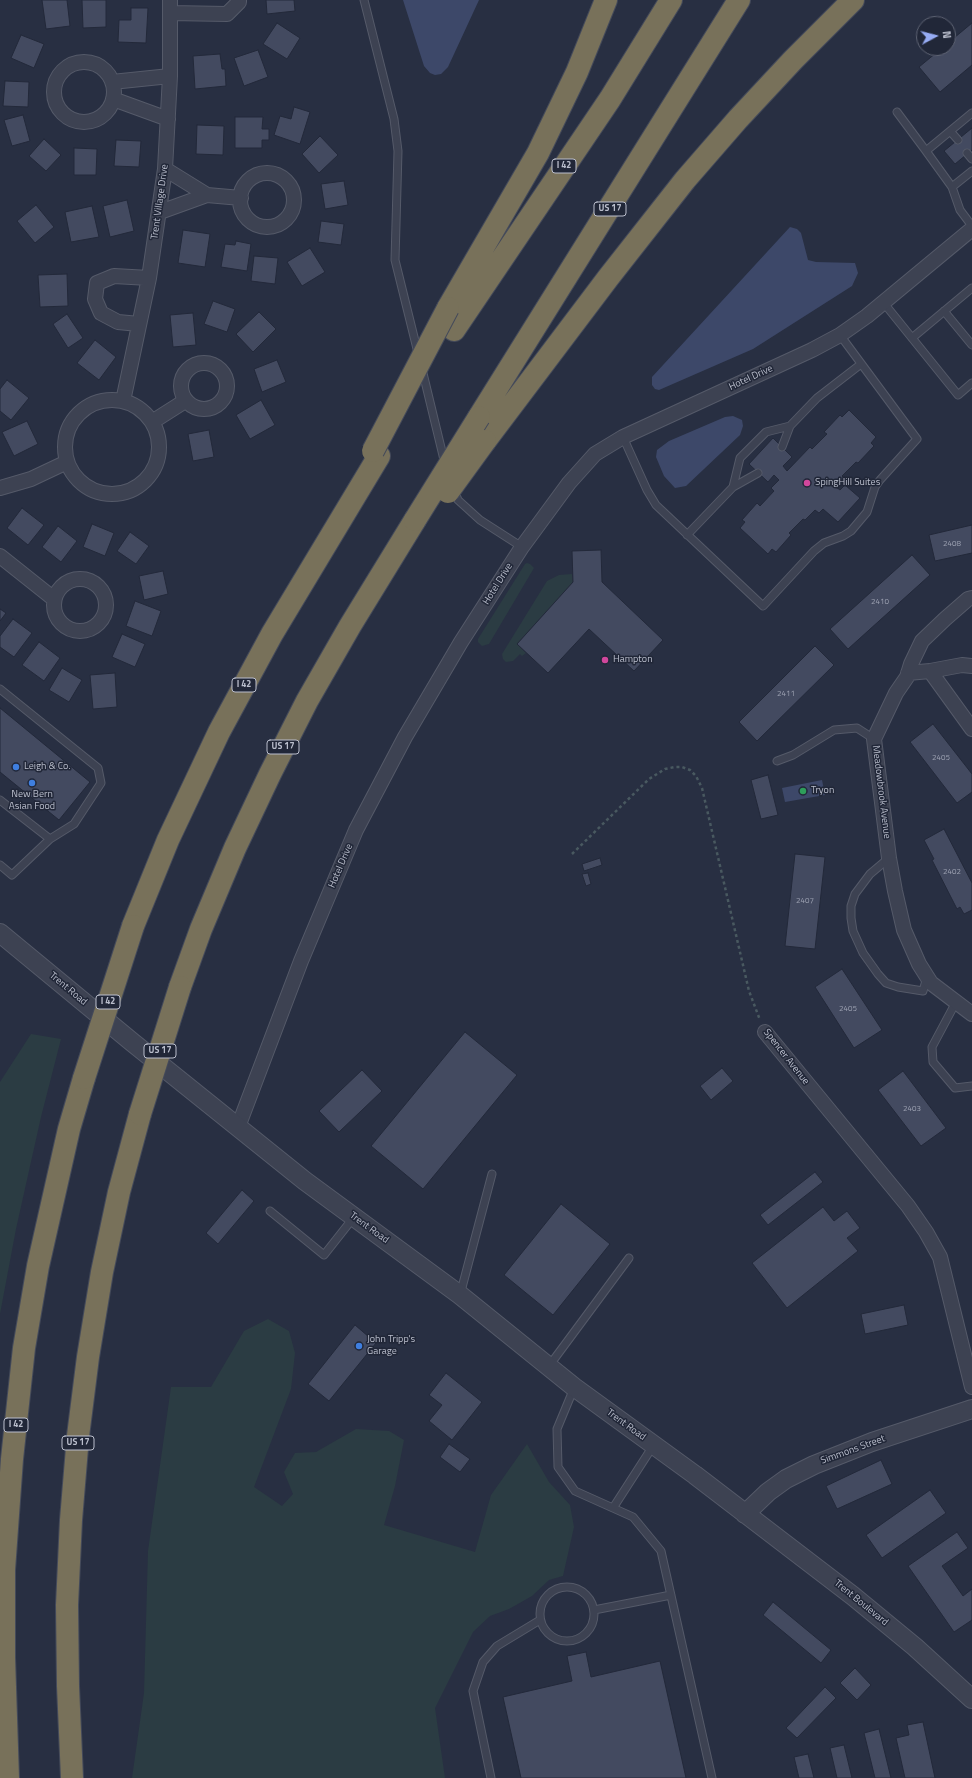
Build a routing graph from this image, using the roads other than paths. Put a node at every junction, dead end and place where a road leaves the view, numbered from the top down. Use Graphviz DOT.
graph roads {
  1 [pos="238,0"];
  2 [pos="364,0"];
  3 [pos="606,0"];
  4 [pos="671,0"];
  5 [pos="739,0"];
  6 [pos="853,0"];
  7 [pos="170,7"];
  8 [pos="170,76"];
  9 [pos="112,82"];
  10 [pos="113,99"];
  11 [pos="897,112"];
  12 [pos="969,115"];
  13 [pos="168,119"];
  14 [pos="972,123"];
  15 [pos="950,131"];
  16 [pos="958,140"];
  17 [pos="926,151"];
  18 [pos="165,168"];
  19 [pos="972,171"];
  20 [pos="952,187"];
  21 [pos="207,195"];
  22 [pos="240,198"];
  23 [pos="160,212"];
  24 [pos="972,227"];
  25 [pos="149,278"];
  26 [pos="972,288"];
  27 [pos="883,302"];
  28 [pos="944,311"];
  29 [pos="139,324"];
  30 [pos="840,335"];
  31 [pos="912,338"];
  32 [pos="972,345"];
  33 [pos="861,364"];
  34 [pos="972,383"];
  35 [pos="123,401"];
  36 [pos="185,401"];
  37 [pos="152,422"];
  38 [pos="790,426"];
  39 [pos="623,437"];
  40 [pos="782,447"];
  41 [pos="376,454"];
  42 [pos="67,462"];
  43 [pos="758,473"];
  44 [pos="733,487"];
  45 [pos="2,490"];
  46 [pos="417,526"];
  47 [pos="688,535"];
  48 [pos="522,547"];
  49 [pos="1,556"];
  50 [pos="972,598"];
  51 [pos="54,599"];
  52 [pos="972,666"];
  53 [pos="930,671"];
  54 [pos="908,673"];
  55 [pos="0,689"];
  56 [pos="972,729"];
  57 [pos="874,739"];
  58 [pos="777,761"];
  59 [pos="0,800"];
  60 [pos="50,839"];
  61 [pos="889,858"];
  62 [pos="0,865"];
  63 [pos="0,933"];
  64 [pos="927,977"];
  65 [pos="956,1002"];
  66 [pos="972,1014"];
  67 [pos="765,1032"];
  68 [pos="972,1086"];
  69 [pos="238,1127"];
  70 [pos="492,1174"];
  71 [pos="270,1211"];
  72 [pos="354,1217"];
  73 [pos="629,1258"];
  74 [pos="460,1295"];
  75 [pos="549,1366"];
  76 [pos="574,1387"];
  77 [pos="972,1387"];
  78 [pos="972,1409"];
  79 [pos="653,1446"];
  80 [pos="613,1508"];
  81 [pos="745,1514"];
  82 [pos="671,1595"];
  83 [pos="594,1610"];
  84 [pos="540,1620"];
  85 [pos="972,1699"];
  86 [pos="8,1778"];
  87 [pos="72,1778"];
  88 [pos="491,1778"];
  89 [pos="712,1778"];
  1 -- 7 [label="street"];
  2 -- 48 [label="lane"];
  3 -- 41 [label="highway, bridge"];
  4 -- 41 [label="highway, I 42"];
  5 -- 46 [label="highway, US 17, bridge"];
  6 -- 46 [label="highway, bridge"];
  7 -- 8 [label="street, Trent Village Drive"];
  8 -- 9 [label="street"];
  8 -- 13 [label="street, Trent Village Drive"];
  9 -- 10 [label="street"];
  9 -- 10 [label="street"];
  10 -- 13 [label="street"];
  11 -- 17 [label="lane"];
  12 -- 14 [label="lane"];
  12 -- 15 [label="lane"];
  13 -- 18 [label="street, Trent Village Drive"];
  15 -- 16 [label="lane"];
  15 -- 17 [label="lane"];
  17 -- 20 [label="lane"];
  18 -- 21 [label="street"];
  18 -- 23 [label="street, Trent Village Drive"];
  19 -- 20 [label="lane"];
  20 -- 24 [label="lane"];
  21 -- 22 [label="street"];
  21 -- 23 [label="street"];
  23 -- 25 [label="street, Trent Village Drive"];
  24 -- 27 [label="street, Hotel Drive"];
  25 -- 29 [label="street, Trent Village Drive"];
  25 -- 29 [label="street"];
  26 -- 28 [label="lane"];
  27 -- 30 [label="street, Hotel Drive"];
  27 -- 31 [label="lane"];
  28 -- 31 [label="lane"];
  28 -- 32 [label="lane"];
  29 -- 35 [label="street, Trent Village Drive"];
  30 -- 33 [label="lane"];
  30 -- 39 [label="street, Hotel Drive"];
  31 -- 34 [label="lane"];
  33 -- 38 [label="lane"];
  33 -- 47 [label="lane"];
  35 -- 37 [label="street"];
  35 -- 42 [label="street"];
  36 -- 37 [label="street"];
  37 -- 42 [label="street"];
  38 -- 40 [label="lane"];
  38 -- 44 [label="lane"];
  39 -- 47 [label="lane"];
  39 -- 48 [label="street, Hotel Drive"];
  41 -- 86 [label="highway, I 42, bridge"];
  42 -- 45 [label="street"];
  43 -- 44 [label="lane"];
  44 -- 47 [label="lane"];
  46 -- 87 [label="highway, US 17, bridge"];
  48 -- 69 [label="street, Hotel Drive"];
  49 -- 51 [label="street"];
  50 -- 54 [label="street"];
  52 -- 53 [label="street"];
  53 -- 54 [label="street"];
  53 -- 56 [label="street"];
  54 -- 57 [label="street"];
  55 -- 60 [label="lane"];
  57 -- 58 [label="lane, Meadowbrook Avenue"];
  57 -- 61 [label="street, Meadowbrook Avenue"];
  59 -- 60 [label="lane"];
  60 -- 62 [label="lane"];
  61 -- 64 [label="street, Meadowbrook Avenue"];
  61 -- 64 [label="lane"];
  63 -- 69 [label="street, Trent Road"];
  64 -- 65 [label="street, Meadowbrook Avenue"];
  65 -- 66 [label="street, Meadowbrook Avenue"];
  65 -- 68 [label="lane"];
  67 -- 77 [label="street, Spencer Avenue"];
  69 -- 72 [label="street, Trent Road"];
  70 -- 74 [label="lane"];
  71 -- 72 [label="lane"];
  72 -- 74 [label="street, Trent Road"];
  73 -- 75 [label="lane"];
  74 -- 75 [label="street, Trent Road"];
  75 -- 76 [label="street, Trent Road"];
  76 -- 79 [label="street, Trent Road"];
  76 -- 80 [label="lane"];
  78 -- 81 [label="street, Simmons Street"];
  79 -- 80 [label="lane"];
  79 -- 81 [label="street, Trent Road"];
  80 -- 82 [label="lane"];
  81 -- 85 [label="street, Trent Boulevard"];
  82 -- 83 [label="lane"];
  82 -- 89 [label="lane"];
  83 -- 84 [label="lane"];
  83 -- 84 [label="lane"];
  84 -- 88 [label="lane"];
}
